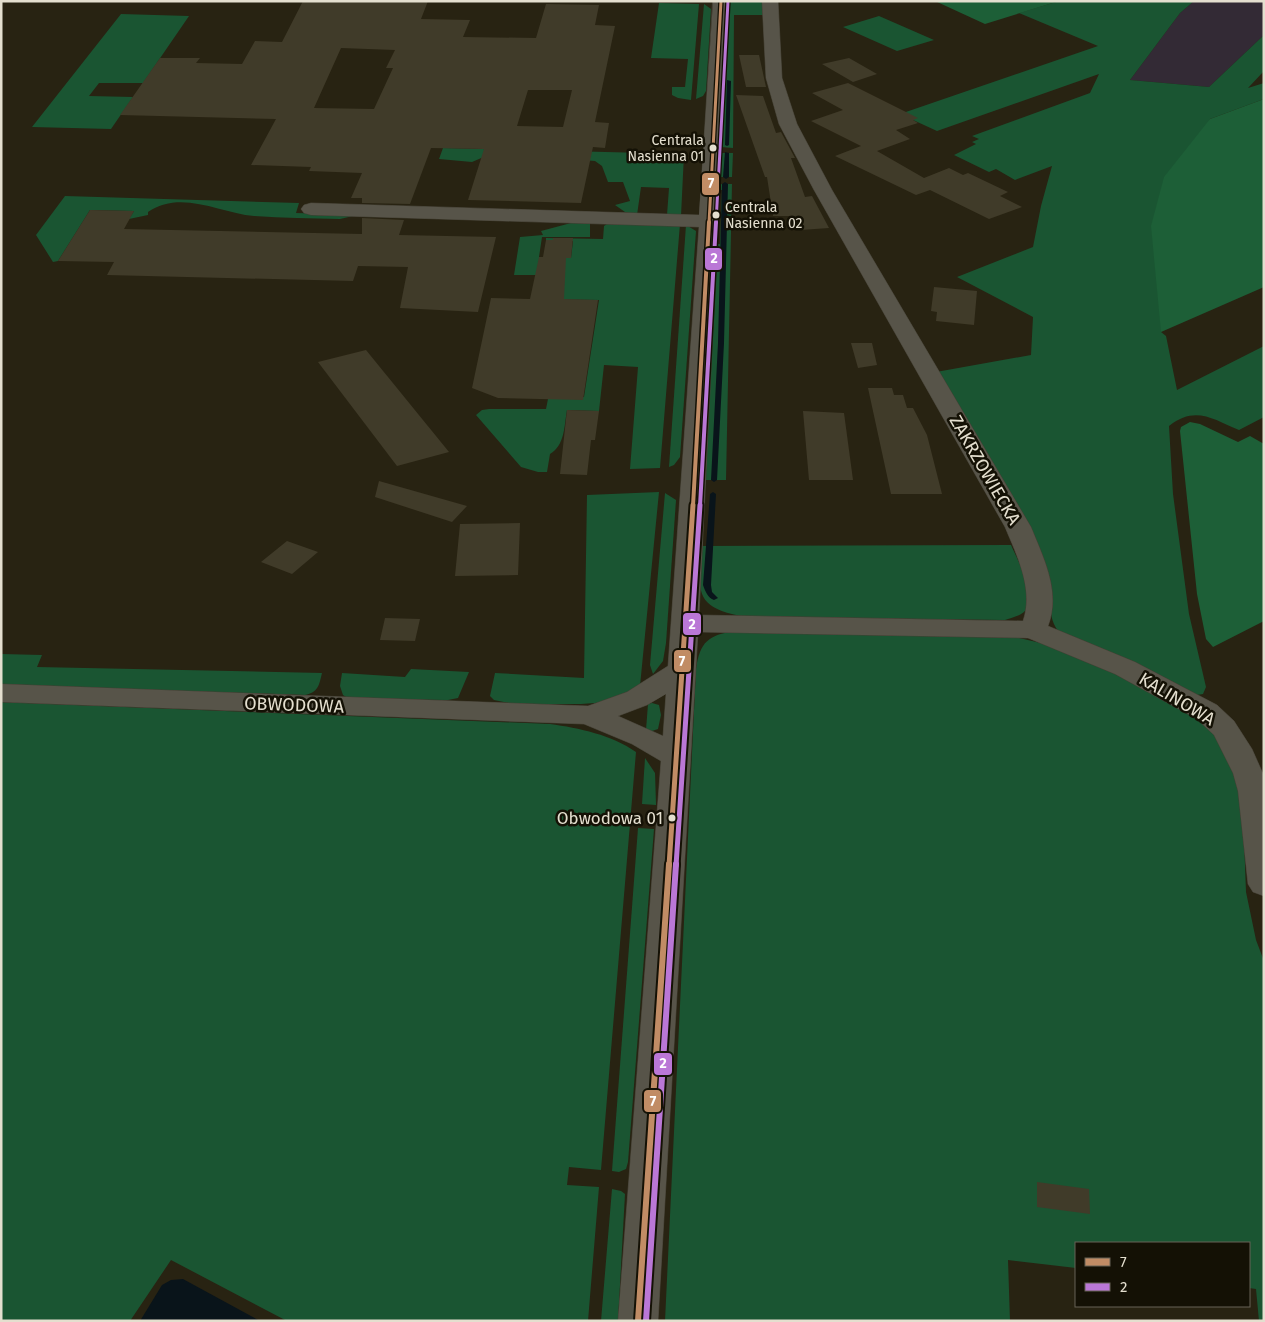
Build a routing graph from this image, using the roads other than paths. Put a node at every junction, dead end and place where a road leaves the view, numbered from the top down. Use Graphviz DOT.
graph roads {
  1 [pos="721,1"];
  2 [pos="770,1"];
  3 [pos="311,209"];
  4 [pos="708,221"];
  5 [pos="684,624"];
  6 [pos="1033,630"];
  7 [pos="681,670"];
  8 [pos="1,693"];
  9 [pos="588,715"];
  10 [pos="675,756"];
  11 [pos="1264,884"];
  12 [pos="638,1321"];
  1 -- 4 [label="street"];
  2 -- 6 [label="street, ZAKRZOWIECKA"];
  3 -- 4 [label="street"];
  4 -- 5 [label="street"];
  5 -- 6 [label="street"];
  5 -- 7 [label="street"];
  6 -- 11 [label="street, KALINOWA"];
  7 -- 9 [label="street, OBWODOWA"];
  7 -- 10 [label="street"];
  8 -- 9 [label="street, OBWODOWA"];
  9 -- 10 [label="street, OBWODOWA"];
  10 -- 12 [label="street"];
}
